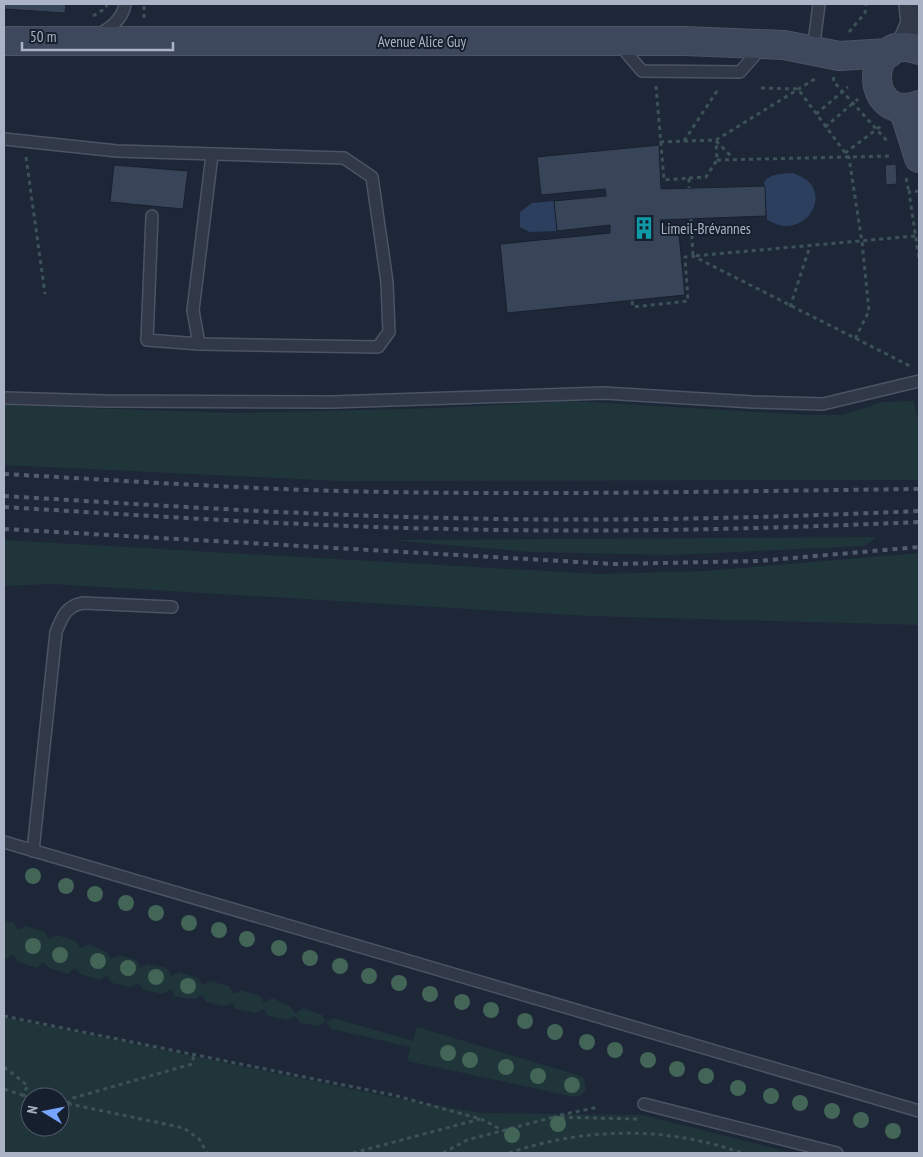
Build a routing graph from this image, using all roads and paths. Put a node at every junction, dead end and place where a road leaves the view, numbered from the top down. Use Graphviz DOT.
graph roads {
  1 [pos="107,4"];
  2 [pos="125,4"];
  3 [pos="144,4"];
  4 [pos="819,4"];
  5 [pos="866,4"];
  6 [pos="911,14"];
  7 [pos="144,21"];
  8 [pos="88,30"];
  9 [pos="4,41"];
  10 [pos="907,50"];
  11 [pos="830,54"];
  12 [pos="656,85"];
  13 [pos="720,87"];
  14 [pos="761,88"];
  15 [pos="848,88"];
  16 [pos="798,89"];
  17 [pos="867,91"];
  18 [pos="842,92"];
  19 [pos="853,104"];
  20 [pos="915,107"];
  21 [pos="816,114"];
  22 [pos="881,126"];
  23 [pos="825,127"];
  24 [pos="876,129"];
  25 [pos="4,139"];
  26 [pos="716,140"];
  27 [pos="24,142"];
  28 [pos="660,142"];
  29 [pos="684,142"];
  30 [pos="845,153"];
  31 [pos="212,154"];
  32 [pos="910,156"];
  33 [pos="734,158"];
  34 [pos="849,158"];
  35 [pos="717,160"];
  36 [pos="689,178"];
  37 [pos="689,188"];
  38 [pos="919,191"];
  39 [pos="152,216"];
  40 [pos="691,219"];
  41 [pos="915,236"];
  42 [pos="862,242"];
  43 [pos="810,245"];
  44 [pos="693,256"];
  45 [pos="919,258"];
  46 [pos="44,294"];
  47 [pos="632,301"];
  48 [pos="790,307"];
  49 [pos="855,339"];
  50 [pos="199,344"];
  51 [pos="919,370"];
  52 [pos="919,381"];
  53 [pos="4,398"];
  54 [pos="172,606"];
  55 [pos="4,842"];
  56 [pos="33,851"];
  57 [pos="4,1016"];
  58 [pos="194,1055"];
  59 [pos="4,1067"];
  60 [pos="27,1087"];
  61 [pos="4,1089"];
  62 [pos="20,1094"];
  63 [pos="70,1101"];
  64 [pos="644,1104"];
  65 [pos="70,1105"];
  66 [pos="599,1107"];
  67 [pos="919,1110"];
  68 [pos="552,1117"];
  69 [pos="481,1119"];
  70 [pos="638,1119"];
  71 [pos="504,1131"];
  72 [pos="207,1153"];
  73 [pos="353,1153"];
  74 [pos="443,1153"];
  75 [pos="509,1153"];
  76 [pos="742,1153"];
  77 [pos="837,1153"];
  1 -- 8 [label="path"];
  2 -- 8 [label="lane"];
  3 -- 7 [label="path"];
  4 -- 11 [label="lane"];
  5 -- 11 [label="path"];
  6 -- 10 [label="street"];
  8 -- 9 [label="main road, Avenue Alice Guy"];
  8 -- 11 [label="main road, Avenue Alice Guy"];
  10 -- 11 [label="main road, Avenue Alice Guy"];
  10 -- 17 [label="main road"];
  11 -- 16 [label="path"];
  11 -- 17 [label="main road, Avenue Alice Guy"];
  12 -- 28 [label="path"];
  13 -- 29 [label="path"];
  14 -- 16 [label="path"];
  15 -- 18 [label="path"];
  16 -- 21 [label="path"];
  16 -- 26 [label="path"];
  17 -- 19 [label="path"];
  17 -- 20 [label="main road, Avenue Alice Guy"];
  18 -- 19 [label="path"];
  18 -- 21 [label="path"];
  19 -- 23 [label="path"];
  19 -- 24 [label="path"];
  20 -- 32 [label="main road"];
  21 -- 23 [label="path"];
  22 -- 24 [label="path"];
  23 -- 30 [label="path"];
  24 -- 30 [label="path"];
  25 -- 27 [label="lane"];
  26 -- 29 [label="path"];
  26 -- 33 [label="path"];
  26 -- 35 [label="path"];
  27 -- 31 [label="lane"];
  27 -- 46 [label="path"];
  28 -- 29 [label="path"];
  28 -- 36 [label="path"];
  30 -- 34 [label="path"];
  31 -- 50 [label="lane"];
  31 -- 50 [label="lane"];
  32 -- 34 [label="path"];
  33 -- 34 [label="path"];
  33 -- 35 [label="path"];
  34 -- 42 [label="path"];
  35 -- 36 [label="path"];
  36 -- 37 [label="path"];
  38 -- 41 [label="path"];
  39 -- 50 [label="lane"];
  40 -- 44 [label="path"];
  41 -- 42 [label="path"];
  41 -- 45 [label="path"];
  42 -- 43 [label="path"];
  42 -- 49 [label="path"];
  43 -- 44 [label="path"];
  43 -- 48 [label="path"];
  44 -- 47 [label="path"];
  44 -- 48 [label="path"];
  48 -- 49 [label="path"];
  49 -- 51 [label="path"];
  52 -- 53 [label="lane"];
  54 -- 56 [label="lane"];
  55 -- 56 [label="lane"];
  56 -- 67 [label="lane"];
  57 -- 58 [label="path"];
  58 -- 63 [label="path"];
  58 -- 69 [label="path"];
  59 -- 60 [label="path"];
  61 -- 62 [label="path"];
  64 -- 77 [label="lane"];
  65 -- 72 [label="path"];
  66 -- 68 [label="path"];
  68 -- 70 [label="path"];
  68 -- 71 [label="path"];
  69 -- 71 [label="path"];
  69 -- 73 [label="path"];
  71 -- 74 [label="path"];
  75 -- 76 [label="path"];
}
